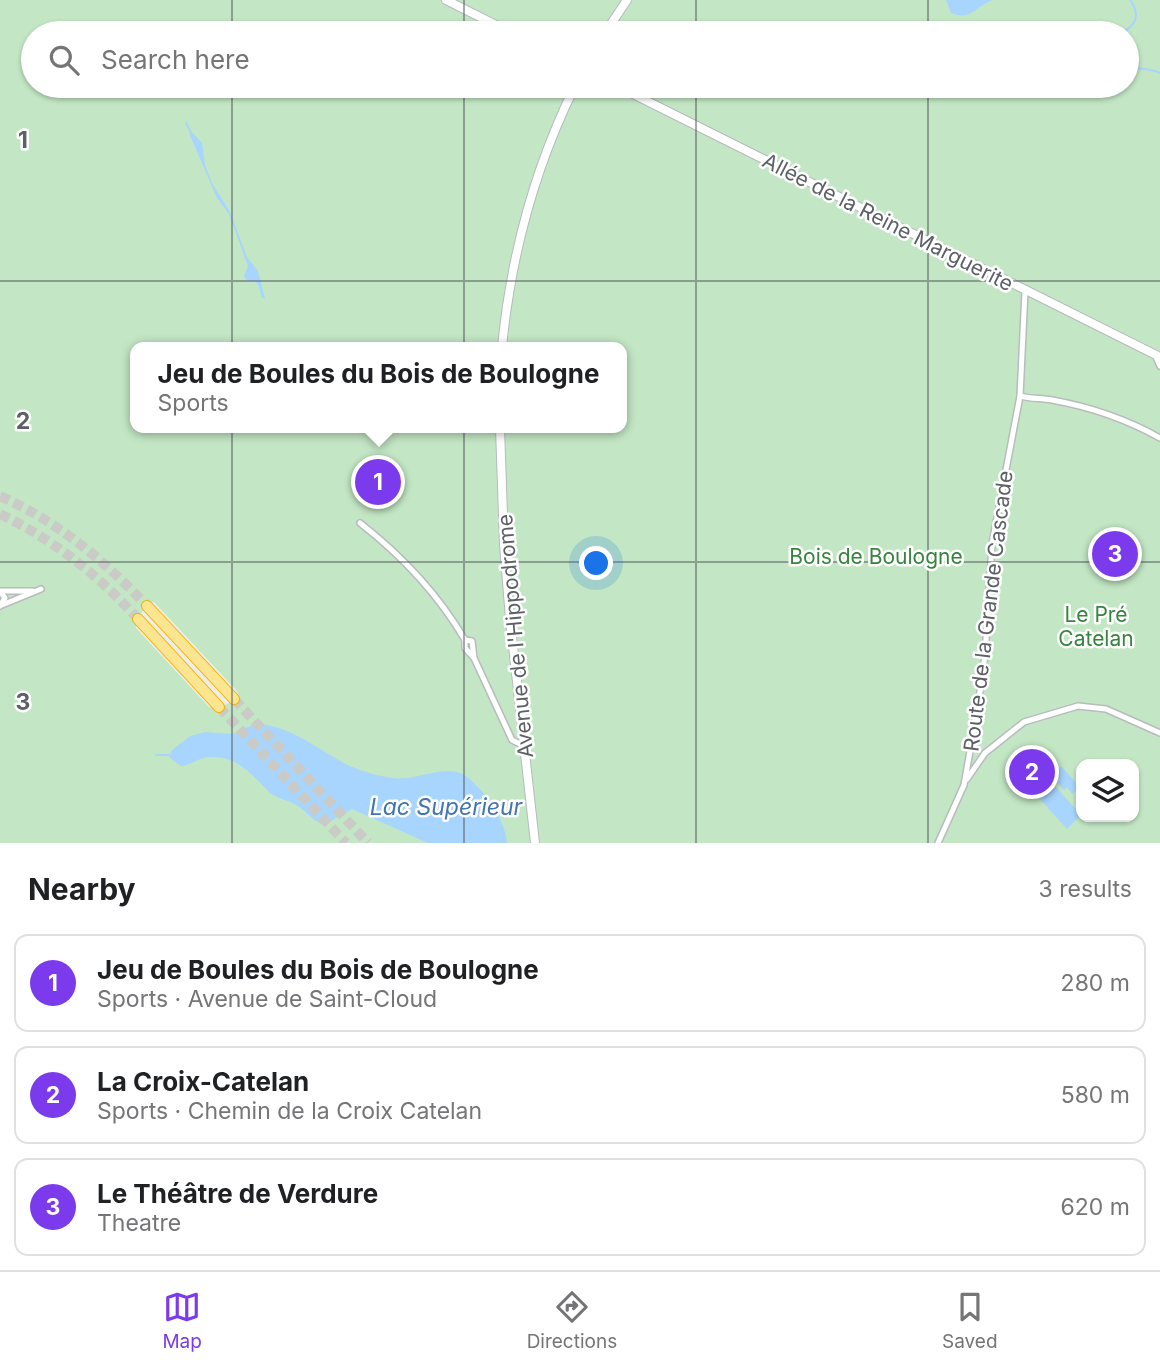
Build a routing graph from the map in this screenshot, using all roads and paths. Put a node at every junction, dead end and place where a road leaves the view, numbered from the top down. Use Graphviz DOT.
graph roads {
  1 [pos="446,0"];
  2 [pos="627,0"];
  3 [pos="488,21"];
  4 [pos="613,21"];
  5 [pos="569,98"];
  6 [pos="641,98"];
  7 [pos="1025,291"];
  8 [pos="503,342"];
  9 [pos="1157,356"];
  10 [pos="1160,366"];
  11 [pos="1020,396"];
  12 [pos="500,433"];
  13 [pos="1160,438"];
  14 [pos="360,523"];
  15 [pos="41,589"];
  16 [pos="0,591"];
  17 [pos="33,591"];
  18 [pos="1,605"];
  19 [pos="147,606"];
  20 [pos="138,619"];
  21 [pos="234,699"];
  22 [pos="219,707"];
  23 [pos="522,724"];
  24 [pos="508,729"];
  25 [pos="1160,733"];
  26 [pos="524,746"];
  27 [pos="964,785"];
  28 [pos="535,843"];
  29 [pos="938,843"];
  1 -- 3 [label="main road"];
  2 -- 4 [label="main road"];
  5 -- 8 [label="main road"];
  6 -- 7 [label="main road, Allée de la Reine Marguerite"];
  7 -- 9 [label="main road, Allée de la Reine Marguerite"];
  7 -- 11 [label="street, Route de la Grande Cascade"];
  9 -- 10 [label="street"];
  11 -- 13 [label="street"];
  11 -- 27 [label="street, Route de la Grande Cascade"];
  12 -- 23 [label="main road, Avenue de l'Hippodrome"];
  14 -- 24 [label="street"];
  15 -- 17 [label="street"];
  16 -- 17 [label="street"];
  16 -- 18 [label="street"];
  17 -- 18 [label="street"];
  19 -- 21 [label="highway"];
  20 -- 22 [label="highway"];
  23 -- 24 [label="street"];
  23 -- 26 [label="main road, Avenue de l'Hippodrome"];
  24 -- 26 [label="street"];
  25 -- 27 [label="street"];
  26 -- 28 [label="main road, Avenue de l'Hippodrome"];
  27 -- 29 [label="street, Route de la Grande Cascade"];
}
